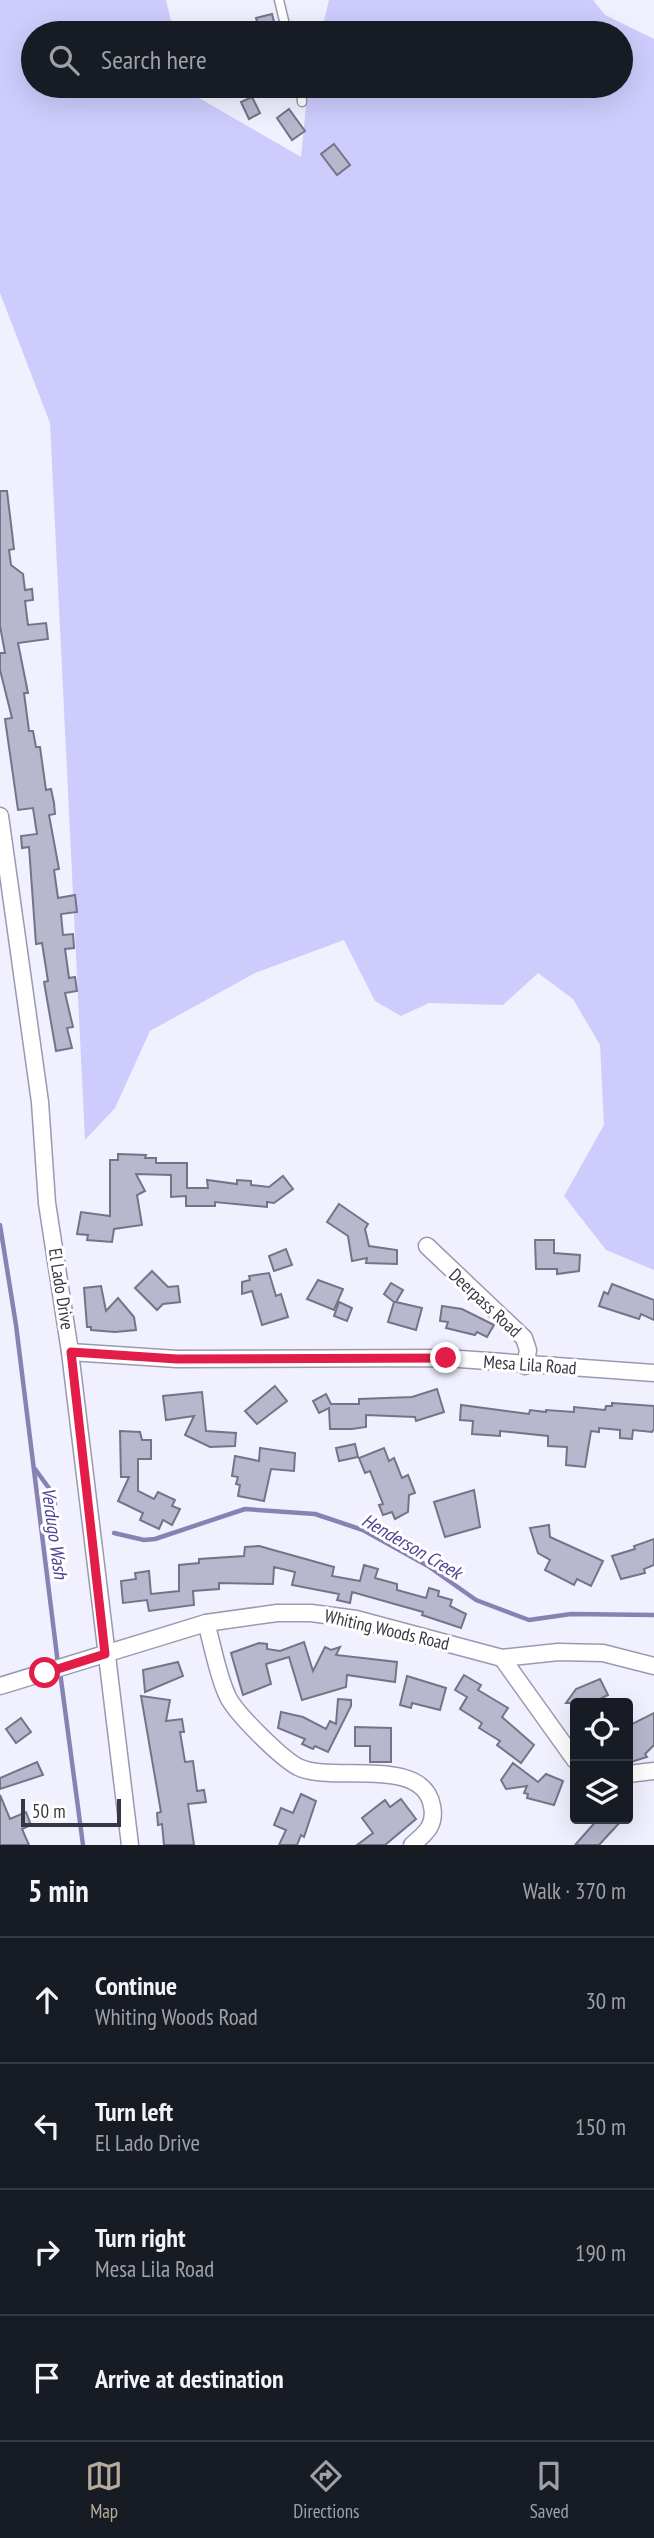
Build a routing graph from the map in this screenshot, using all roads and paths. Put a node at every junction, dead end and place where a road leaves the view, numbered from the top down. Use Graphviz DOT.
graph roads {
  1 [pos="279,0"];
  2 [pos="284,21"];
  3 [pos="302,98"];
  4 [pos="302,102"];
  5 [pos="0,817"];
  6 [pos="427,1247"];
  7 [pos="71,1352"];
  8 [pos="525,1366"];
  9 [pos="654,1373"];
  10 [pos="206,1623"];
  11 [pos="105,1654"];
  12 [pos="502,1658"];
  13 [pos="654,1666"];
  14 [pos="0,1686"];
  15 [pos="570,1753"];
  16 [pos="654,1771"];
  17 [pos="633,1773"];
  18 [pos="130,1845"];
  19 [pos="412,1845"];
  1 -- 2 [label="lane"];
  3 -- 4 [label="lane"];
  5 -- 7 [label="street, El Lado Drive"];
  6 -- 8 [label="street, Deerpass Road"];
  7 -- 8 [label="street, Mesa Lila Road"];
  7 -- 11 [label="street, El Lado Drive"];
  8 -- 9 [label="street, Mesa Lila Road"];
  10 -- 11 [label="street, Whiting Woods Road"];
  10 -- 12 [label="street, Whiting Woods Road"];
  10 -- 19 [label="street"];
  11 -- 14 [label="street, Whiting Woods Road"];
  11 -- 18 [label="street, El Lado Drive"];
  12 -- 13 [label="street, Whiting Woods Road"];
  12 -- 15 [label="street"];
  16 -- 17 [label="street"];
}
